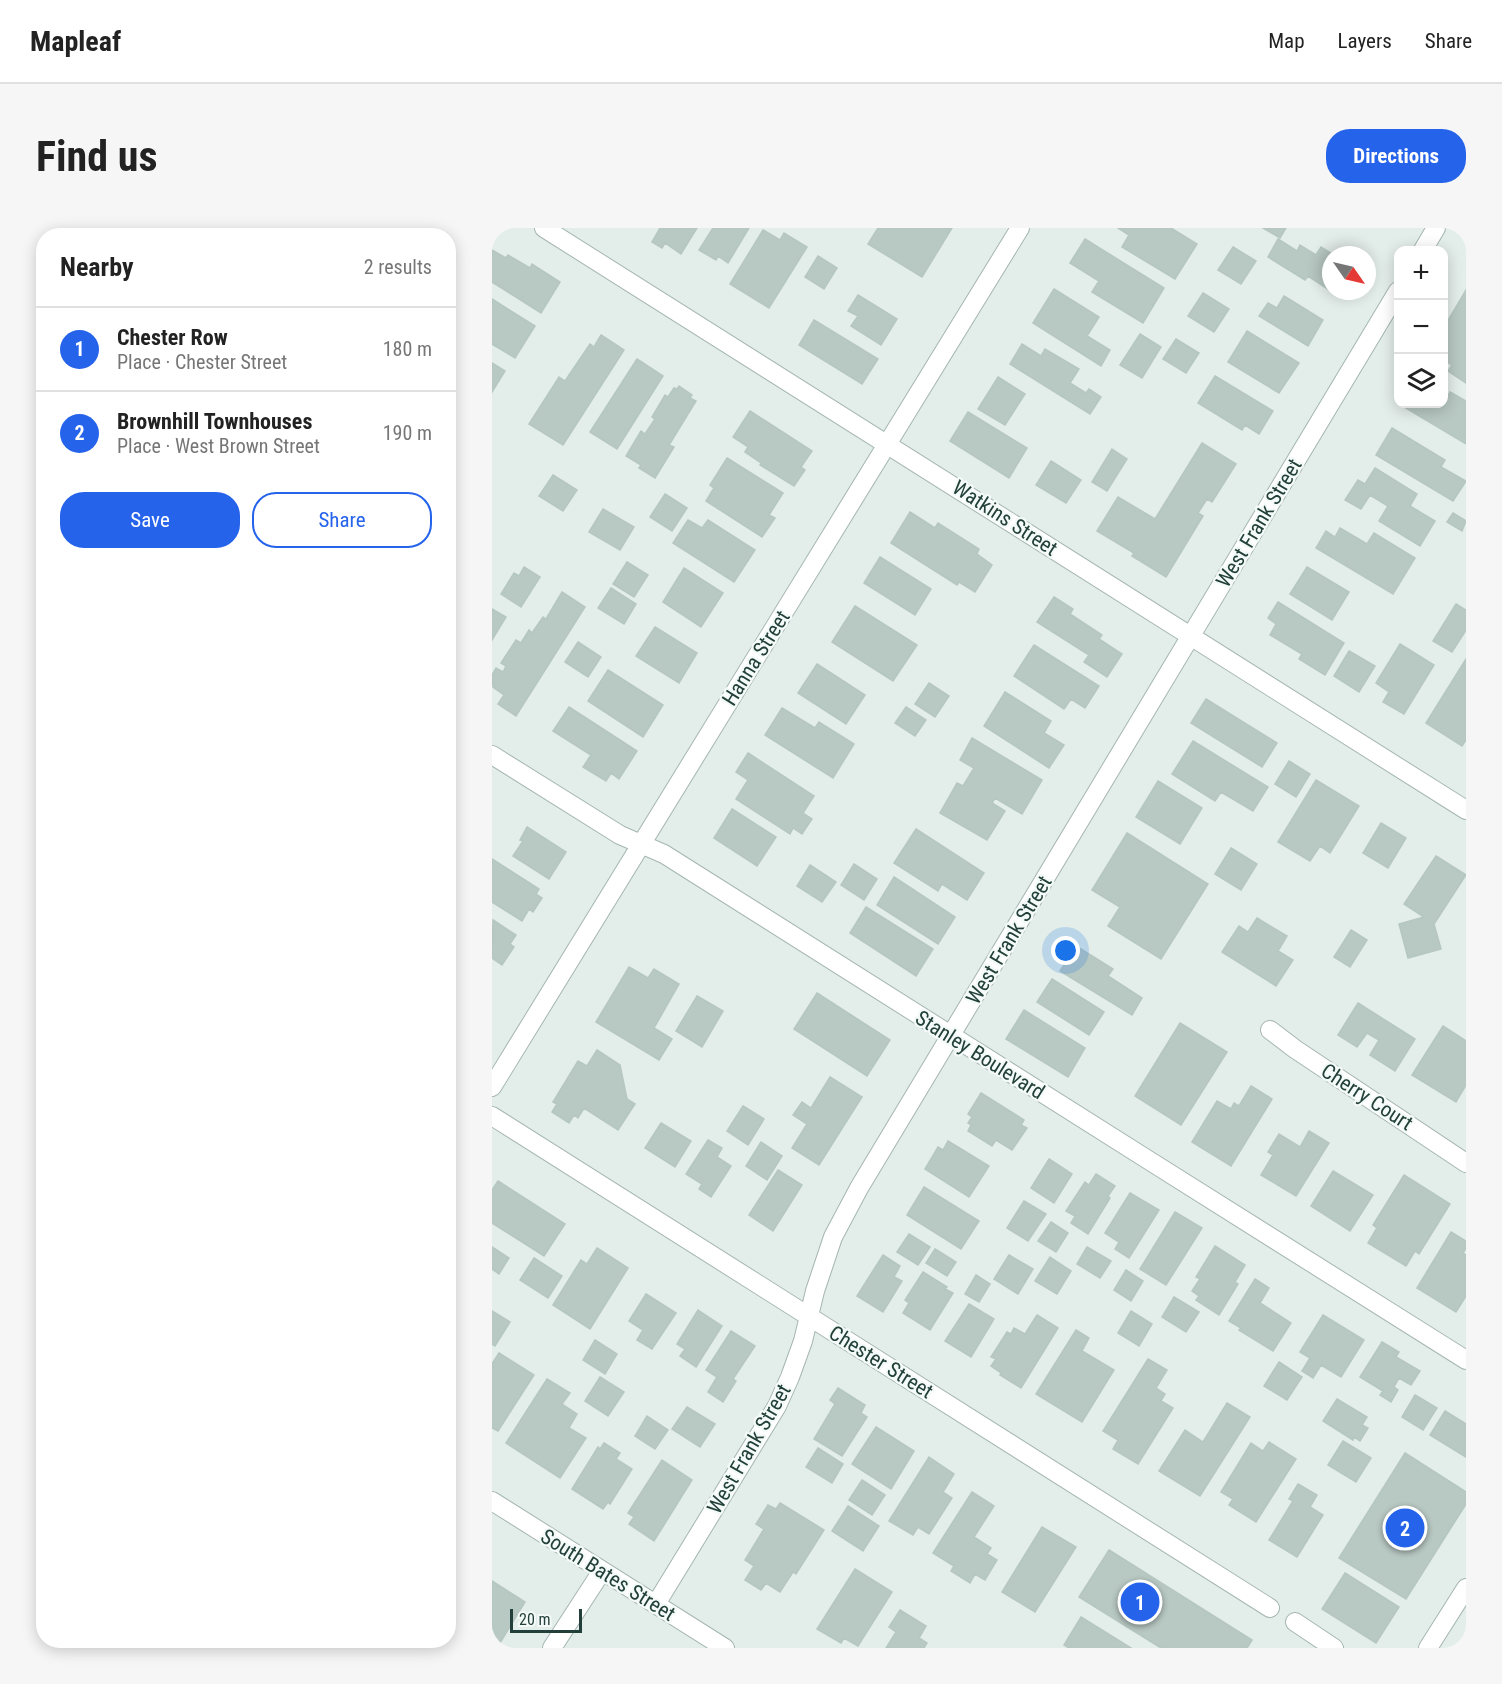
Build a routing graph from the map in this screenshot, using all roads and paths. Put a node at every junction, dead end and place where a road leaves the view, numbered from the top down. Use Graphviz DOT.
graph roads {
  1 [pos="544,228"];
  2 [pos="1020,228"];
  3 [pos="1436,228"];
  4 [pos="1425,246"];
  5 [pos="1394,298"];
  6 [pos="886,444"];
  7 [pos="1190,637"];
  8 [pos="492,755"];
  9 [pos="1466,810"];
  10 [pos="641,844"];
  11 [pos="1270,1030"];
  12 [pos="951,1038"];
  13 [pos="492,1088"];
  14 [pos="492,1116"];
  15 [pos="1466,1162"];
  16 [pos="810,1317"];
  17 [pos="1466,1360"];
  18 [pos="492,1501"];
  19 [pos="602,1571"];
  20 [pos="1466,1588"];
  21 [pos="656,1604"];
  22 [pos="1270,1608"];
  23 [pos="1294,1622"];
  24 [pos="552,1648"];
  25 [pos="725,1648"];
  26 [pos="1335,1648"];
  27 [pos="1428,1648"];
  1 -- 6 [label="street, Watkins Street"];
  2 -- 6 [label="street, Hanna Street"];
  3 -- 4 [label="street"];
  5 -- 7 [label="street, West Frank Street"];
  6 -- 7 [label="street, Watkins Street"];
  6 -- 10 [label="street, Hanna Street"];
  7 -- 9 [label="street, Watkins Street"];
  7 -- 12 [label="street, West Frank Street"];
  8 -- 10 [label="street, Stanley Boulevard"];
  10 -- 12 [label="street, Stanley Boulevard"];
  10 -- 13 [label="street, Hanna Street"];
  11 -- 15 [label="street, Cherry Court"];
  12 -- 16 [label="street, West Frank Street"];
  12 -- 17 [label="street, Stanley Boulevard"];
  14 -- 16 [label="street, Chester Street"];
  16 -- 21 [label="street, West Frank Street"];
  16 -- 22 [label="street, Chester Street"];
  18 -- 19 [label="street, South Bates Street"];
  19 -- 21 [label="street, South Bates Street"];
  19 -- 24 [label="street"];
  20 -- 27 [label="street"];
  21 -- 25 [label="street, South Bates Street"];
  23 -- 26 [label="street"];
}
